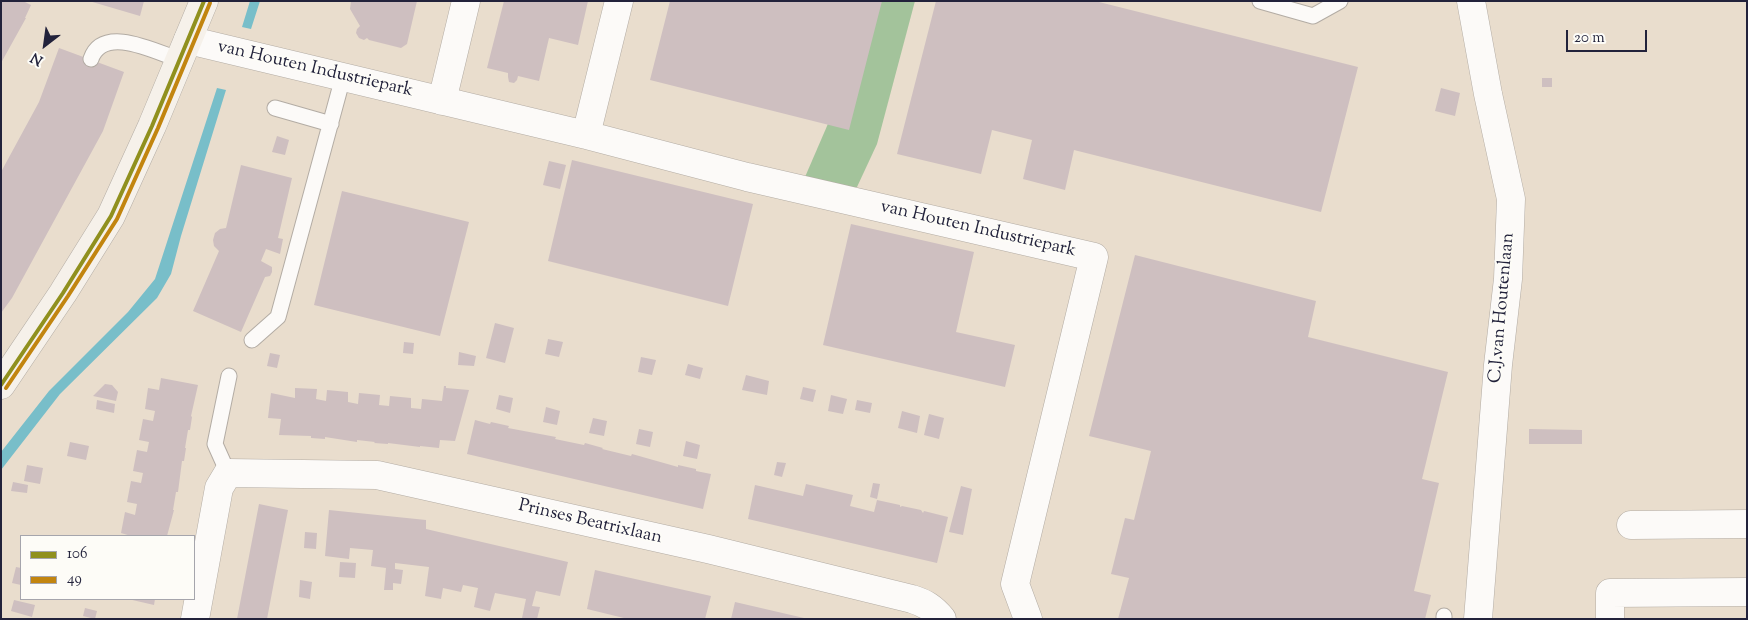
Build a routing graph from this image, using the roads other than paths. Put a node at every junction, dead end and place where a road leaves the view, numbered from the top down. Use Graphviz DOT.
graph roads {
  1 [pos="204,1"];
  2 [pos="466,1"];
  3 [pos="620,1"];
  4 [pos="1260,1"];
  5 [pos="1340,1"];
  6 [pos="1471,1"];
  7 [pos="184,50"];
  8 [pos="91,59"];
  9 [pos="343,77"];
  10 [pos="442,101"];
  11 [pos="275,108"];
  12 [pos="331,124"];
  13 [pos="586,135"];
  14 [pos="252,340"];
  15 [pos="230,376"];
  16 [pos="1,385"];
  17 [pos="228,473"];
  18 [pos="1747,524"];
  19 [pos="1631,525"];
  20 [pos="1747,592"];
  21 [pos="195,619"];
  22 [pos="942,619"];
  23 [pos="1028,619"];
  24 [pos="1478,619"];
  25 [pos="1610,619"];
  1 -- 7 [label="main road"];
  2 -- 10 [label="street"];
  3 -- 13 [label="street"];
  4 -- 5 [label="lane"];
  6 -- 24 [label="street, C.J.van Houtenlaan"];
  7 -- 8 [label="lane"];
  7 -- 9 [label="street, van Houten Industriepark"];
  7 -- 16 [label="main road"];
  9 -- 10 [label="street, van Houten Industriepark"];
  9 -- 12 [label="lane"];
  10 -- 13 [label="street, van Houten Industriepark"];
  11 -- 12 [label="lane"];
  12 -- 14 [label="lane"];
  13 -- 23 [label="street, van Houten Industriepark"];
  15 -- 17 [label="lane"];
  17 -- 21 [label="street"];
  17 -- 22 [label="street, Prinses Beatrixlaan"];
  18 -- 19 [label="street"];
  20 -- 25 [label="street"];
}
